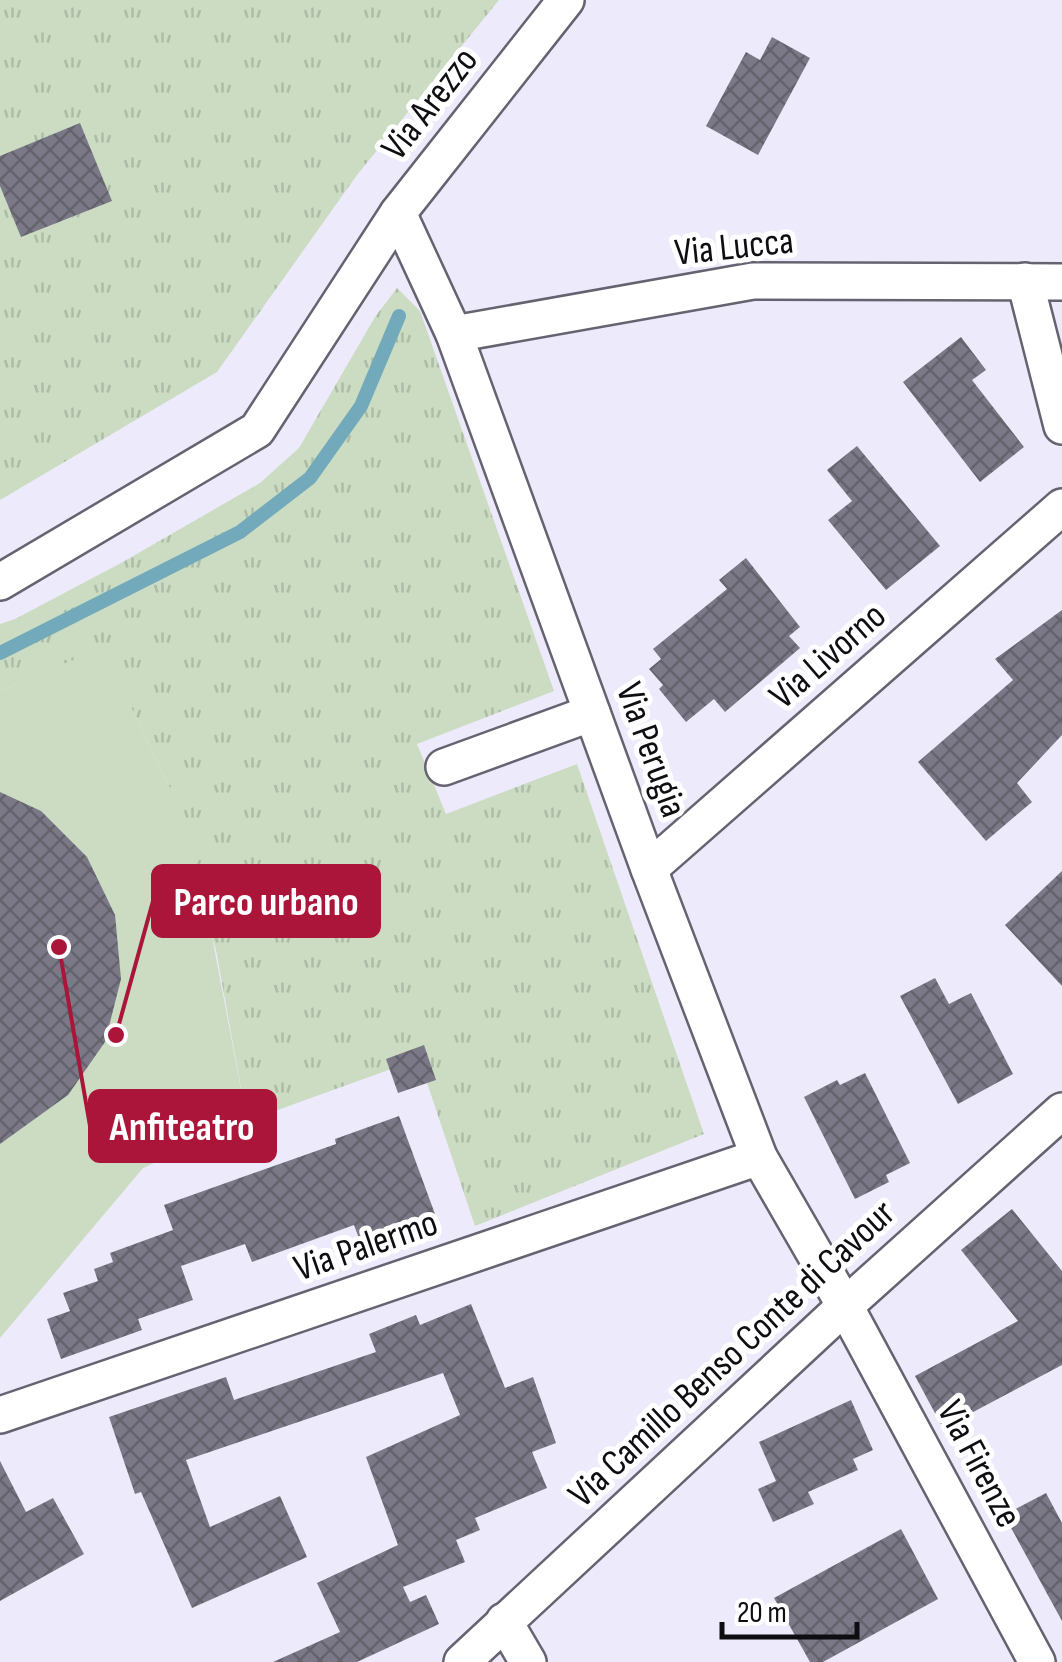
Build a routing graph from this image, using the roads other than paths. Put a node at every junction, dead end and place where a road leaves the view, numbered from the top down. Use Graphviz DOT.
graph roads {
  1 [pos="566,0"];
  2 [pos="398,213"];
  3 [pos="1025,280"];
  4 [pos="1062,282"];
  5 [pos="454,334"];
  6 [pos="1062,426"];
  7 [pos="1062,507"];
  8 [pos="0,582"];
  9 [pos="592,713"];
  10 [pos="444,766"];
  11 [pos="649,868"];
  12 [pos="1062,1111"];
  13 [pos="759,1157"];
  14 [pos="845,1306"];
  15 [pos="0,1415"];
  16 [pos="504,1622"];
  17 [pos="462,1662"];
  18 [pos="528,1662"];
  19 [pos="1037,1662"];
  1 -- 2 [label="street, Via Arezzo"];
  2 -- 5 [label="street, Via Perugia"];
  2 -- 8 [label="street, Via Arezzo"];
  3 -- 4 [label="street, Via Lucca"];
  3 -- 5 [label="street, Via Lucca"];
  3 -- 6 [label="street"];
  5 -- 9 [label="street, Via Perugia"];
  7 -- 11 [label="street, Via Livorno"];
  9 -- 10 [label="street"];
  9 -- 11 [label="street, Via Perugia"];
  11 -- 13 [label="street, Via Perugia"];
  12 -- 14 [label="street, Via Camillo Benso Conte di Cavour"];
  13 -- 14 [label="street, Via Perugia"];
  13 -- 15 [label="street, Via Palermo"];
  14 -- 16 [label="street, Via Camillo Benso Conte di Cavour"];
  14 -- 19 [label="street, Via Firenze"];
  16 -- 17 [label="street, Via Camillo Benso Conte di Cavour"];
  16 -- 18 [label="street"];
}
